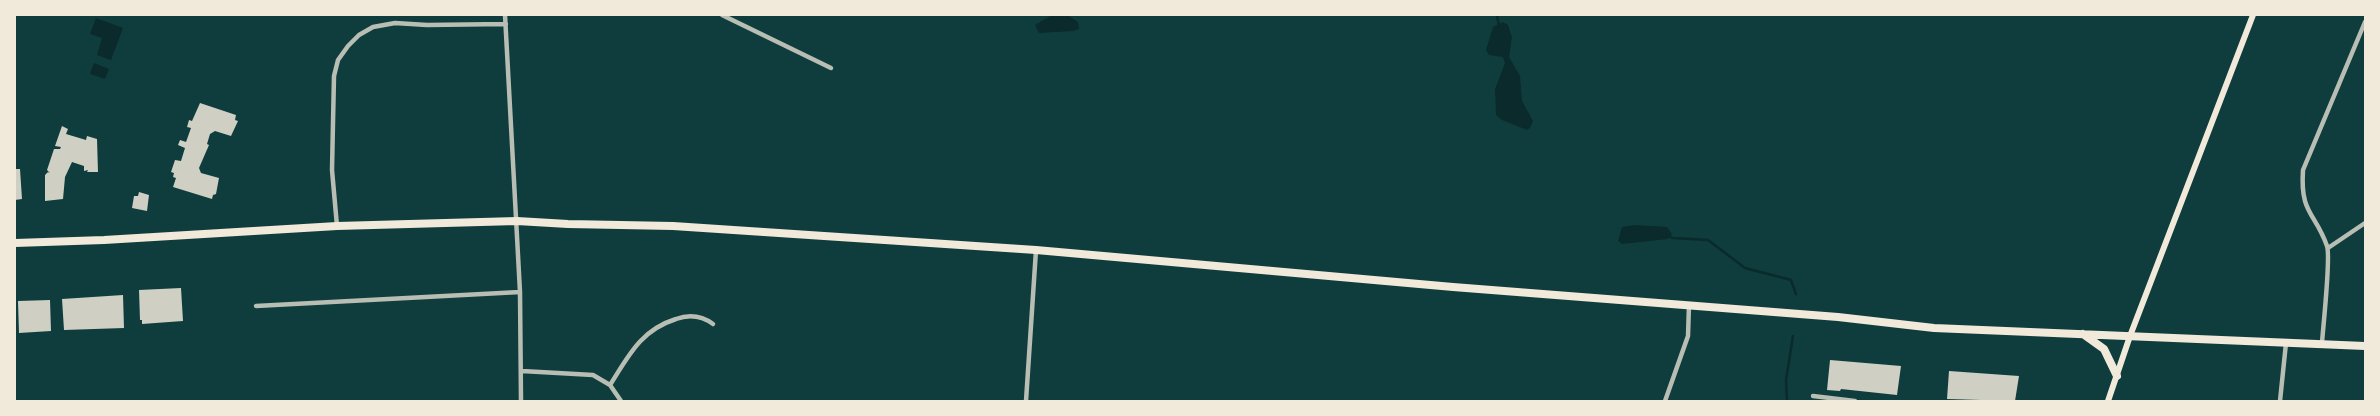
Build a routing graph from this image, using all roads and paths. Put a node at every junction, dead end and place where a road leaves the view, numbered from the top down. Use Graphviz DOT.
graph roads {
  1 [pos="505,15"];
  2 [pos="722,15"];
  3 [pos="2253,15"];
  4 [pos="2365,22"];
  5 [pos="506,24"];
  6 [pos="831,68"];
  7 [pos="517,221"];
  8 [pos="2365,223"];
  9 [pos="337,226"];
  10 [pos="15,243"];
  11 [pos="2328,248"];
  12 [pos="1036,250"];
  13 [pos="520,292"];
  14 [pos="1689,305"];
  15 [pos="256,306"];
  16 [pos="713,324"];
  17 [pos="2082,334"];
  18 [pos="2130,336"];
  19 [pos="2286,341"];
  20 [pos="2322,344"];
  21 [pos="2365,346"];
  22 [pos="522,370"];
  23 [pos="2117,376"];
  24 [pos="610,385"];
  25 [pos="1813,396"];
  26 [pos="521,401"];
  27 [pos="621,401"];
  28 [pos="1026,401"];
  29 [pos="1665,401"];
  30 [pos="1855,401"];
  31 [pos="2108,401"];
  32 [pos="2280,401"];
  1 -- 5 [label="street"];
  2 -- 6 [label="street"];
  3 -- 18 [label="main road"];
  4 -- 11 [label="street"];
  5 -- 7 [label="street"];
  5 -- 9 [label="street"];
  7 -- 9 [label="main road"];
  7 -- 12 [label="main road"];
  7 -- 13 [label="street"];
  8 -- 11 [label="street"];
  9 -- 10 [label="main road"];
  11 -- 20 [label="street"];
  12 -- 14 [label="main road"];
  12 -- 28 [label="street"];
  13 -- 15 [label="street"];
  13 -- 22 [label="street"];
  14 -- 17 [label="main road"];
  14 -- 29 [label="street"];
  16 -- 24 [label="street"];
  17 -- 18 [label="main road"];
  17 -- 23 [label="main road"];
  18 -- 19 [label="main road"];
  18 -- 23 [label="main road"];
  19 -- 20 [label="main road"];
  19 -- 32 [label="street"];
  20 -- 21 [label="main road"];
  22 -- 24 [label="street"];
  22 -- 26 [label="street"];
  23 -- 31 [label="main road"];
  24 -- 27 [label="street"];
  25 -- 30 [label="street"];
}
